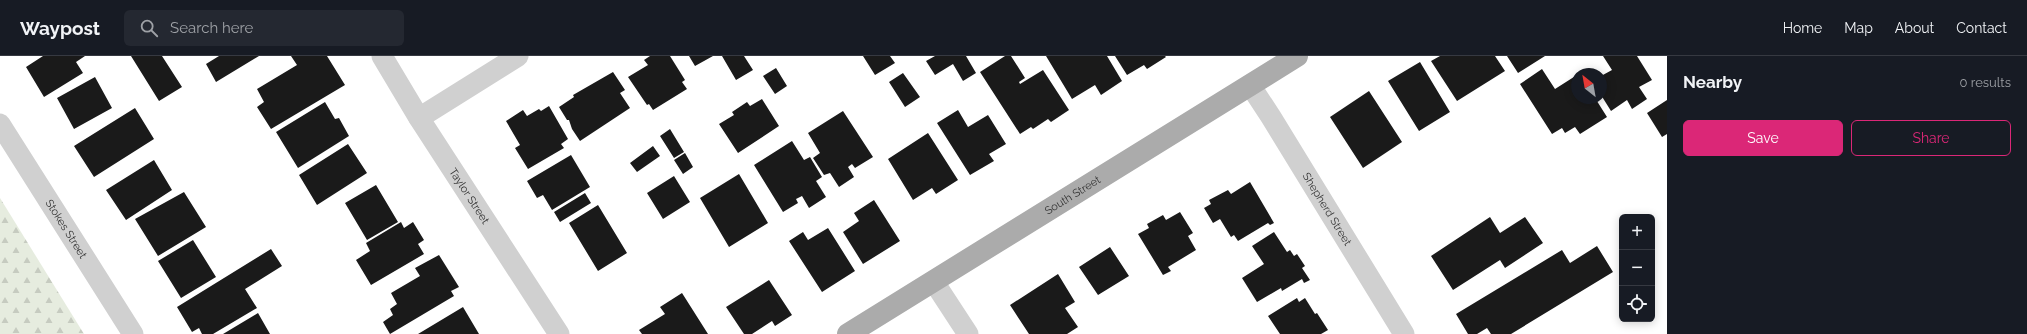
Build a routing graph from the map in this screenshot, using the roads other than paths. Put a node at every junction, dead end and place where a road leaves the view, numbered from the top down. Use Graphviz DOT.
graph roads {
  1 [pos="382,56"];
  2 [pos="518,56"];
  3 [pos="1297,56"];
  4 [pos="1250,85"];
  5 [pos="419,118"];
  6 [pos="0,124"];
  7 [pos="934,282"];
  8 [pos="133,334"];
  9 [pos="559,334"];
  10 [pos="848,334"];
  11 [pos="968,334"];
  12 [pos="1404,334"];
  1 -- 5 [label="street, Taylor Street"];
  2 -- 5 [label="street"];
  3 -- 4 [label="main road, South Street"];
  4 -- 7 [label="main road, South Street"];
  4 -- 12 [label="street, Shepherd Street"];
  5 -- 9 [label="street, Taylor Street"];
  6 -- 8 [label="street, Stokes Street"];
  7 -- 10 [label="main road, South Street"];
  7 -- 11 [label="street"];
}
